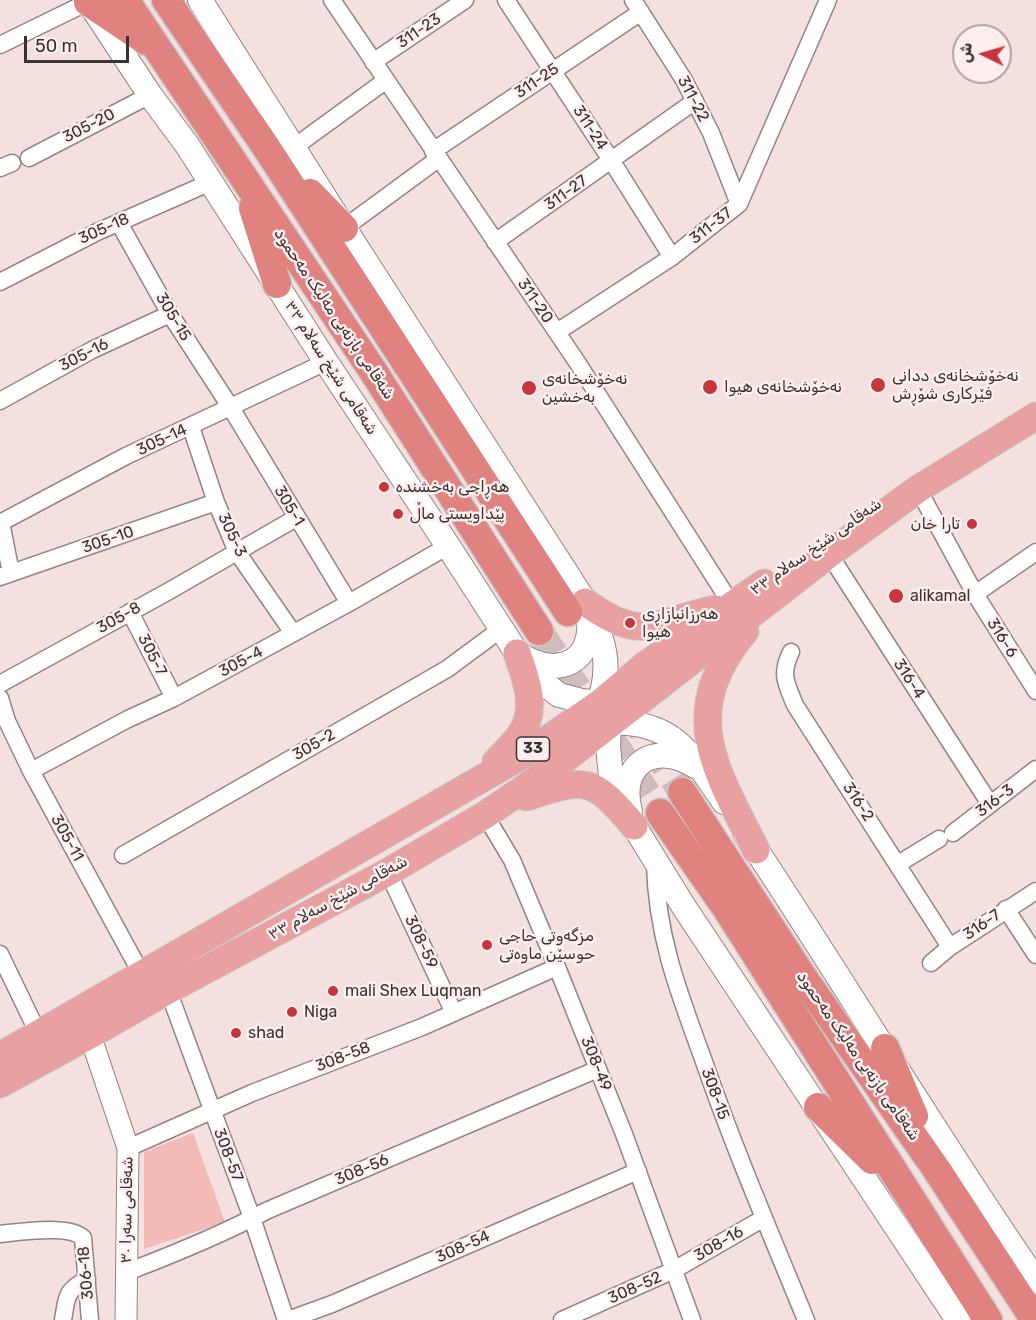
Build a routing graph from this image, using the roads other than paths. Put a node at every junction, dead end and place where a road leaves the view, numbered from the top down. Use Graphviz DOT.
graph roads {
  1 [pos="125,0"];
  2 [pos="200,0"];
  3 [pos="465,0"];
  4 [pos="506,0"];
  5 [pos="828,0"];
  6 [pos="88,1"];
  7 [pos="335,1"];
  8 [pos="172,6"];
  9 [pos="637,6"];
  10 [pos="0,45"];
  11 [pos="159,50"];
  12 [pos="373,62"];
  13 [pos="553,70"];
  14 [pos="385,81"];
  15 [pos="150,95"];
  16 [pos="695,101"];
  17 [pos="280,148"];
  18 [pos="436,155"];
  19 [pos="29,158"];
  20 [pos="611,160"];
  21 [pos="242,175"];
  22 [pos="211,182"];
  23 [pos="739,204"];
  24 [pos="119,222"];
  25 [pos="344,228"];
  26 [pos="495,243"];
  27 [pos="672,257"];
  28 [pos="0,282"];
  29 [pos="277,284"];
  30 [pos="170,314"];
  31 [pos="557,332"];
  32 [pos="326,362"];
  33 [pos="1036,395"];
  34 [pos="0,401"];
  35 [pos="231,408"];
  36 [pos="1036,416"];
  37 [pos="190,427"];
  38 [pos="918,489"];
  39 [pos="216,502"];
  40 [pos="296,518"];
  41 [pos="0,522"];
  42 [pos="448,546"];
  43 [pos="237,552"];
  44 [pos="1036,552"];
  45 [pos="829,554"];
  46 [pos="5,575"];
  47 [pos="975,594"];
  48 [pos="349,603"];
  49 [pos="767,603"];
  50 [pos="732,606"];
  51 [pos="576,607"];
  52 [pos="130,612"];
  53 [pos="501,629"];
  54 [pos="539,631"];
  55 [pos="293,633"];
  56 [pos="791,651"];
  57 [pos="517,653"];
  58 [pos="651,676"];
  59 [pos="0,684"];
  60 [pos="1036,691"];
  61 [pos="0,698"];
  62 [pos="174,698"];
  63 [pos="604,713"];
  64 [pos="3,723"];
  65 [pos="1036,770"];
  66 [pos="31,771"];
  67 [pos="705,773"];
  68 [pos="480,780"];
  69 [pos="682,792"];
  70 [pos="990,804"];
  71 [pos="490,811"];
  72 [pos="660,813"];
  73 [pos="634,826"];
  74 [pos="756,849"];
  75 [pos="123,855"];
  76 [pos="656,859"];
  77 [pos="898,864"];
  78 [pos="388,872"];
  79 [pos="1036,891"];
  80 [pos="1006,909"];
  81 [pos="950,947"];
  82 [pos="0,954"];
  83 [pos="1036,955"];
  84 [pos="931,963"];
  85 [pos="557,967"];
  86 [pos="142,975"];
  87 [pos="168,990"];
  88 [pos="454,1013"];
  89 [pos="39,1035"];
  90 [pos="90,1035"];
  91 [pos="885,1048"];
  92 [pos="0,1056"];
  93 [pos="598,1069"];
  94 [pos="0,1084"];
  95 [pos="818,1107"];
  96 [pos="212,1111"];
  97 [pos="128,1148"];
  98 [pos="937,1170"];
  99 [pos="638,1171"];
  100 [pos="908,1194"];
  101 [pos="252,1218"];
  102 [pos="764,1218"];
  103 [pos="0,1234"];
  104 [pos="674,1270"];
  105 [pos="127,1272"];
  106 [pos="87,1279"];
  107 [pos="1036,1281"];
  108 [pos="332,1304"];
  109 [pos="567,1319"];
  110 [pos="63,1320"];
  111 [pos="90,1320"];
  112 [pos="126,1320"];
  113 [pos="287,1320"];
  114 [pos="339,1320"];
  115 [pos="692,1320"];
  116 [pos="806,1320"];
  117 [pos="958,1320"];
  118 [pos="987,1320"];
  119 [pos="1035,1320"];
  1 -- 11 [label="highway, شەقامی بازنەیی مەلیک مەحمود"];
  2 -- 17 [label="main road"];
  3 -- 12 [label="street, 311-23"];
  4 -- 13 [label="street, 311-24"];
  5 -- 23 [label="street, 311-37"];
  6 -- 10 [label="street"];
  6 -- 11 [label="highway"];
  6 -- 15 [label="main road, شەقامی شێخ سەلام ٣٣"];
  7 -- 12 [label="street, 311-20"];
  8 -- 17 [label="highway, شەقامی بازنەیی مەلیک مەحمود"];
  9 -- 13 [label="street, 311-25"];
  9 -- 16 [label="street, 311-22"];
  11 -- 21 [label="highway, شەقامی بازنەیی مەلیک مەحمود"];
  12 -- 14 [label="street, 311-20"];
  13 -- 18 [label="street, 311-25"];
  13 -- 20 [label="street, 311-24"];
  14 -- 17 [label="street"];
  14 -- 18 [label="street, 311-20"];
  15 -- 19 [label="street, 305-20"];
  15 -- 22 [label="main road, شەقامی شێخ سەلام ٣٣"];
  16 -- 20 [label="street, 311-27"];
  16 -- 23 [label="street, 311-22"];
  17 -- 25 [label="highway"];
  17 -- 51 [label="highway, شەقامی بازنەیی مەلیک مەحمود"];
  18 -- 25 [label="street, 311-25"];
  18 -- 26 [label="street, 311-20"];
  20 -- 26 [label="street, 311-27"];
  20 -- 27 [label="street, 311-24"];
  21 -- 29 [label="highway"];
  21 -- 54 [label="highway, شەقامی بازنەیی مەلیک مەحمود"];
  22 -- 24 [label="street, 305-18"];
  22 -- 29 [label="main road, شەقامی شێخ سەلام ٣٣"];
  23 -- 27 [label="street, 311-37"];
  24 -- 28 [label="street, 305-18"];
  24 -- 30 [label="street, 305-15"];
  25 -- 51 [label="main road"];
  26 -- 31 [label="street, 311-20"];
  27 -- 31 [label="street, 311-37"];
  29 -- 32 [label="main road, شەقامی شێخ سەلام ٣٣"];
  30 -- 34 [label="street, 305-16"];
  30 -- 35 [label="street, 305-15"];
  31 -- 50 [label="street, 311-20"];
  32 -- 35 [label="street, 305-14"];
  32 -- 42 [label="main road, شەقامی شێخ سەلام ٣٣"];
  33 -- 50 [label="main road, شەقامی شێخ سەلام ٣٣ / 33"];
  35 -- 37 [label="street, 305-14"];
  35 -- 40 [label="street, 305-1"];
  36 -- 38 [label="main road, شەقامی شێخ سەلام ٣٣ / 33"];
  37 -- 39 [label="street, 305-3"];
  37 -- 41 [label="street, 305-14"];
  38 -- 45 [label="main road, شەقامی شێخ سەلام ٣٣ / 33"];
  38 -- 47 [label="street, 316-6"];
  39 -- 43 [label="street, 305-3"];
  39 -- 46 [label="street, 305-10"];
  40 -- 43 [label="street, 305-8"];
  40 -- 48 [label="street, 305-1"];
  41 -- 46 [label="street"];
  42 -- 48 [label="street, 305-4"];
  42 -- 53 [label="main road, شەقامی شێخ سەلام ٣٣"];
  43 -- 52 [label="street, 305-8"];
  43 -- 55 [label="street, 305-3"];
  44 -- 47 [label="street"];
  45 -- 49 [label="main road, شەقامی شێخ سەلام ٣٣ / 33"];
  45 -- 70 [label="street, 316-4"];
  47 -- 60 [label="street, 316-6"];
  48 -- 55 [label="street, 305-4"];
  49 -- 58 [label="main road, شەقامی شێخ سەلام ٣٣ / 33"];
  49 -- 74 [label="main road"];
  50 -- 51 [label="main road"];
  50 -- 58 [label="main road, شەقامی شێخ سەلام ٣٣ / 33"];
  51 -- 57 [label="main road"];
  51 -- 63 [label="main road"];
  52 -- 59 [label="street, 305-8"];
  52 -- 62 [label="street, 305-7"];
  53 -- 57 [label="main road, شەقامی شێخ سەلام ٣٣"];
  53 -- 75 [label="street, 305-2"];
  55 -- 62 [label="street, 305-4"];
  56 -- 77 [label="street, 316-2"];
  57 -- 63 [label="main road, شەقامی شێخ سەلام ٣٣"];
  57 -- 68 [label="main road"];
  58 -- 63 [label="main road, شەقامی شێخ سەلام ٣٣ / 33"];
  61 -- 64 [label="street, 305-11"];
  62 -- 66 [label="street, 305-4"];
  63 -- 67 [label="main road"];
  63 -- 68 [label="main road, شەقامی شێخ سەلام ٣٣ / 33"];
  63 -- 71 [label="main road, شەقامی شێخ سەلام ٣٣ / 33"];
  63 -- 73 [label="main road"];
  64 -- 66 [label="street, 305-11"];
  65 -- 70 [label="street, 316-3"];
  66 -- 86 [label="street, 305-11"];
  67 -- 73 [label="main road"];
  67 -- 74 [label="main road"];
  68 -- 86 [label="main road, شەقامی شێخ سەلام ٣٣ / 33"];
  69 -- 98 [label="highway, شەقامی بازنەیی مەلیک مەحمود"];
  70 -- 77 [label="street, 316-3"];
  71 -- 73 [label="main road"];
  71 -- 78 [label="main road, شەقامی شێخ سەلام ٣٣ / 33"];
  71 -- 85 [label="street, 308-49"];
  72 -- 100 [label="highway, شەقامی بازنەیی مەلیک مەحمود"];
  73 -- 76 [label="main road"];
  74 -- 91 [label="main road"];
  76 -- 95 [label="main road"];
  76 -- 102 [label="street, 308-15"];
  77 -- 81 [label="street, 316-2"];
  78 -- 87 [label="main road, شەقامی شێخ سەلام ٣٣ / 33"];
  78 -- 88 [label="street, 308-59"];
  79 -- 80 [label="street, 316-7"];
  80 -- 81 [label="street, 316-7"];
  80 -- 83 [label="street"];
  81 -- 84 [label="street, 316-7"];
  82 -- 89 [label="street"];
  85 -- 88 [label="street, 308-58"];
  85 -- 93 [label="street, 308-49"];
  86 -- 89 [label="main road, شەقامی شێخ سەلام ٣٣ / 33"];
  87 -- 90 [label="main road, شەقامی شێخ سەلام ٣٣ / 33"];
  87 -- 96 [label="street, 308-57"];
  88 -- 96 [label="street, 308-58"];
  89 -- 92 [label="main road, شەقامی شێخ سەلام ٣٣ / 33"];
  90 -- 94 [label="main road, شەقامی شێخ سەلام ٣٣ / 33"];
  90 -- 97 [label="street, شەقامی سەرا ٣٠"];
  91 -- 98 [label="highway"];
  91 -- 107 [label="main road"];
  93 -- 99 [label="street, 308-49"];
  93 -- 101 [label="street, 308-56"];
  95 -- 100 [label="highway"];
  95 -- 117 [label="main road"];
  96 -- 97 [label="street, 308-58"];
  96 -- 101 [label="street, 308-57"];
  97 -- 105 [label="street, شەقامی سەرا ٣٠"];
  98 -- 119 [label="highway, شەقامی بازنەیی مەلیک مەحمود"];
  99 -- 104 [label="street, 308-49"];
  99 -- 108 [label="street, 308-54"];
  100 -- 118 [label="highway, شەقامی بازنەیی مەلیک مەحمود"];
  101 -- 105 [label="street, 308-56"];
  101 -- 113 [label="street, 308-57"];
  102 -- 104 [label="street, 308-16"];
  102 -- 116 [label="street, 308-15"];
  103 -- 106 [label="street, 306-18"];
  104 -- 109 [label="street, 308-52"];
  104 -- 115 [label="street, 308-49"];
  105 -- 112 [label="street, شەقامی سەرا ٣٠"];
  106 -- 110 [label="street"];
  106 -- 111 [label="street, 306-18"];
  108 -- 113 [label="street, 308-54"];
  108 -- 114 [label="street"];
}
